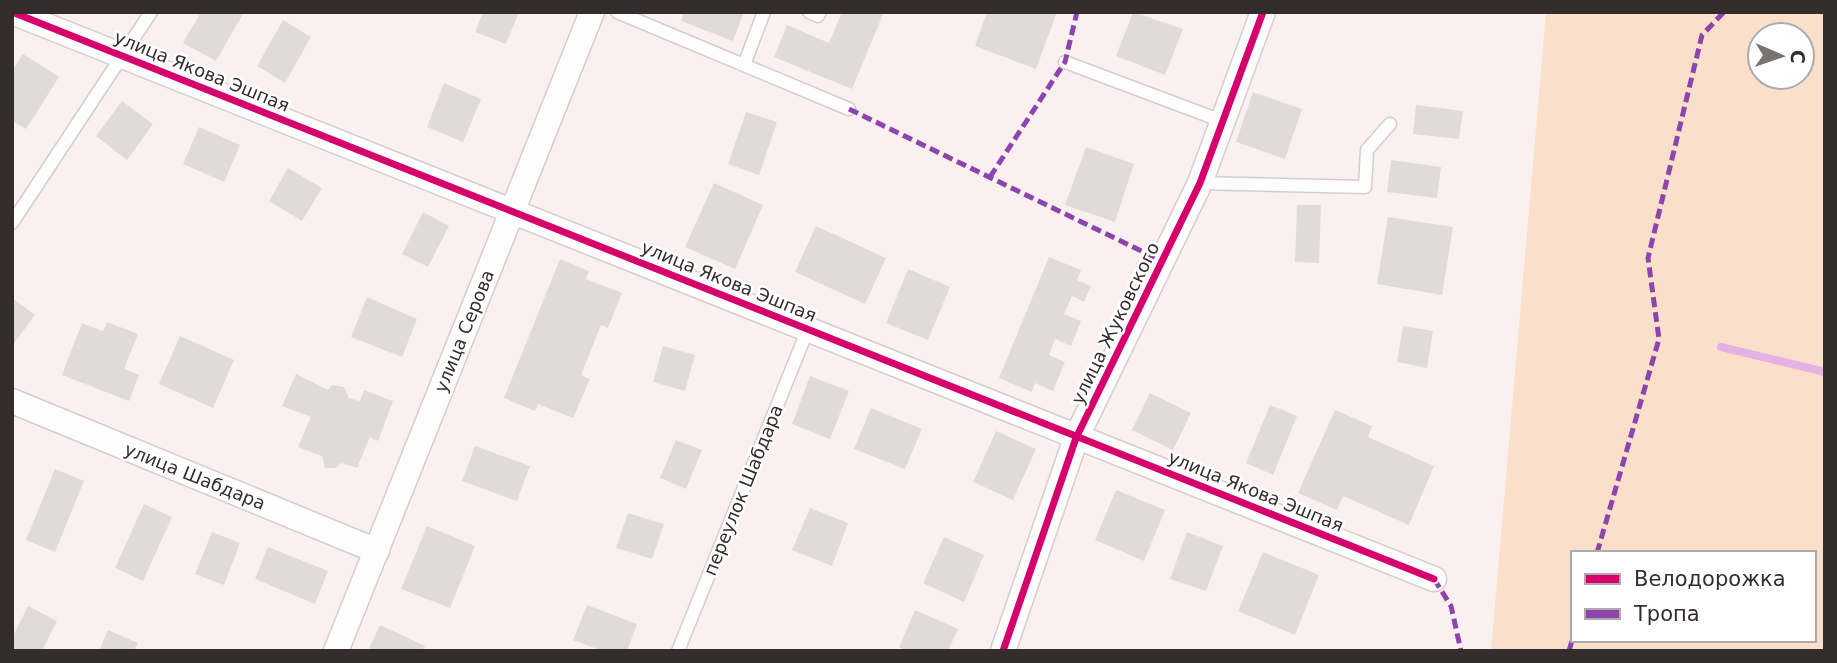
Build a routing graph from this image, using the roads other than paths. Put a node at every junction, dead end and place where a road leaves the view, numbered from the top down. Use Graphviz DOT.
graph roads {
  1 [pos="12,12"];
  2 [pos="151,12"];
  3 [pos="592,12"];
  4 [pos="617,12"];
  5 [pos="764,12"];
  6 [pos="809,12"];
  7 [pos="820,12"];
  8 [pos="1263,12"];
  9 [pos="121,56"];
  10 [pos="1065,62"];
  11 [pos="744,65"];
  12 [pos="849,109"];
  13 [pos="1223,121"];
  14 [pos="1390,124"];
  15 [pos="1200,183"];
  16 [pos="512,211"];
  17 [pos="12,223"];
  18 [pos="808,329"];
  19 [pos="12,401"];
  20 [pos="1076,438"];
  21 [pos="377,551"];
  22 [pos="1434,579"];
  23 [pos="337,651"];
  24 [pos="678,651"];
  25 [pos="1003,651"];
  1 -- 9 [label="street, улица Якова Эшпая"];
  2 -- 9 [label="lane"];
  3 -- 16 [label="street, улица Серова"];
  4 -- 11 [label="lane"];
  5 -- 11 [label="lane"];
  6 -- 7 [label="lane"];
  8 -- 13 [label="street, улица Жуковского"];
  9 -- 16 [label="street, улица Якова Эшпая"];
  9 -- 17 [label="lane"];
  10 -- 13 [label="lane"];
  11 -- 12 [label="lane"];
  13 -- 15 [label="street, улица Жуковского"];
  14 -- 15 [label="lane"];
  15 -- 20 [label="street, улица Жуковского"];
  16 -- 18 [label="street, улица Якова Эшпая"];
  16 -- 21 [label="street, улица Серова"];
  18 -- 20 [label="street, улица Якова Эшпая"];
  18 -- 24 [label="lane, переулок Шабдара"];
  19 -- 21 [label="street, улица Шабдара"];
  20 -- 22 [label="street, улица Якова Эшпая"];
  20 -- 25 [label="street, улица Жуковского"];
  21 -- 23 [label="street, улица Серова"];
}
